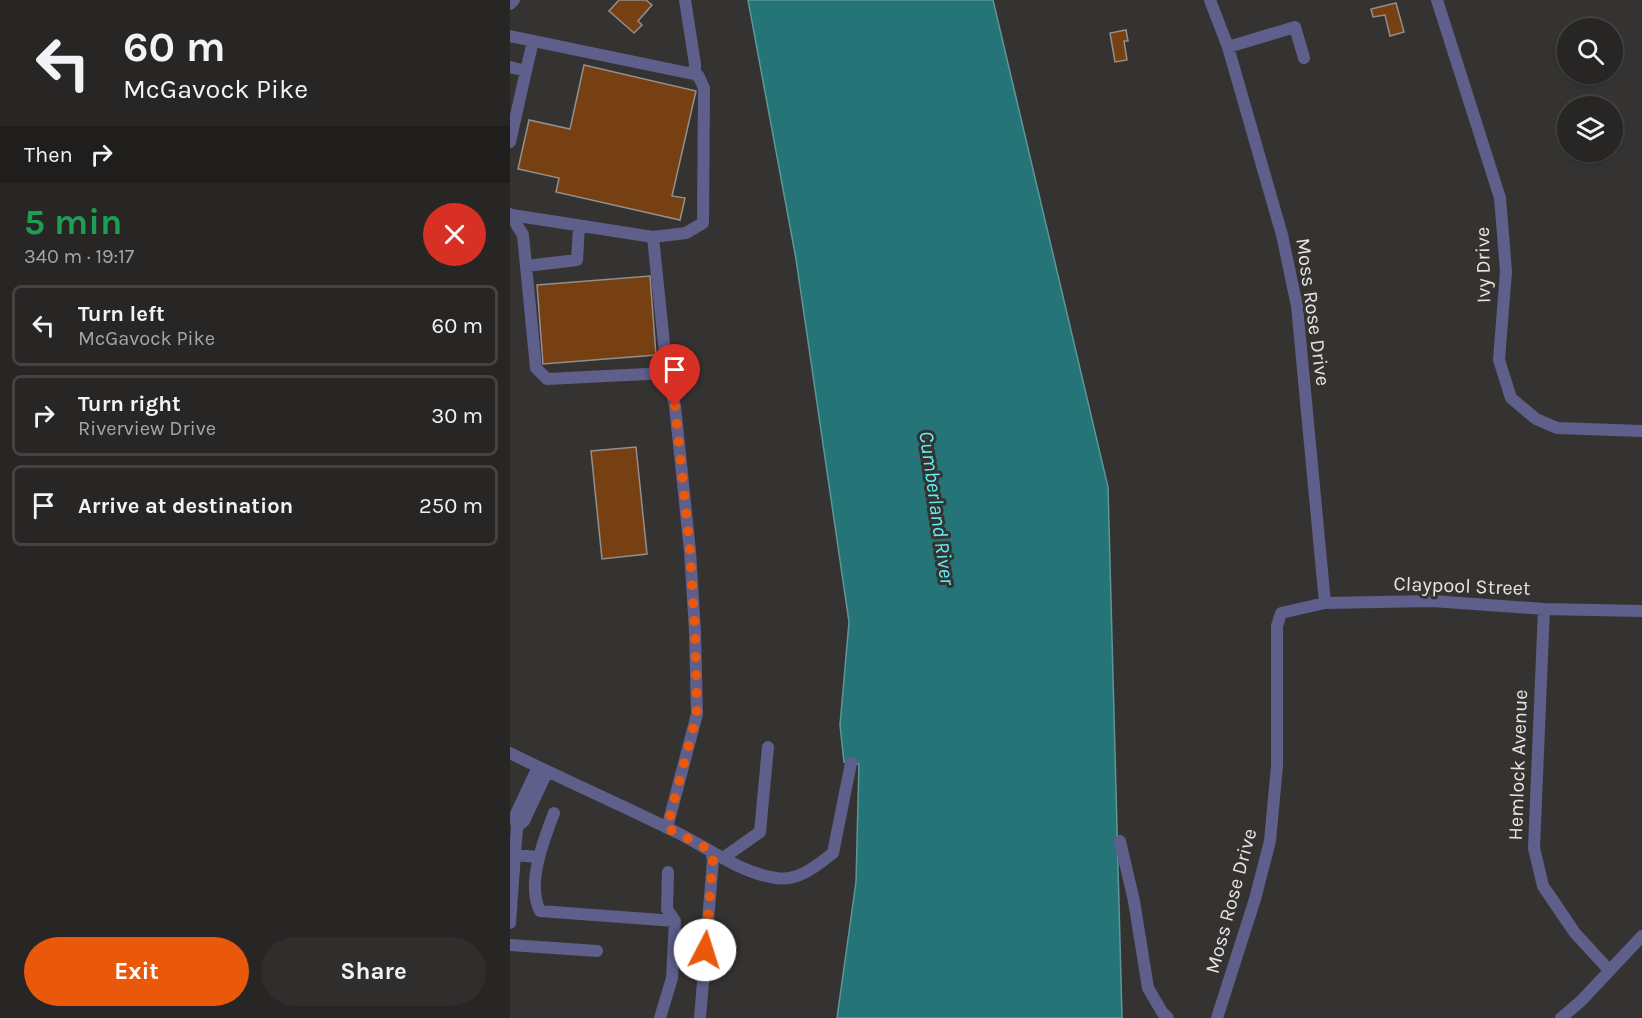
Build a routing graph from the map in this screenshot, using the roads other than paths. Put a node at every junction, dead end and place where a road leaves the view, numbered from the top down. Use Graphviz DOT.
graph roads {
  1 [pos="514,0"];
  2 [pos="685,0"];
  3 [pos="1210,0"];
  4 [pos="1437,0"];
  5 [pos="510,4"];
  6 [pos="510,36"];
  7 [pos="533,41"];
  8 [pos="1228,48"];
  9 [pos="1304,58"];
  10 [pos="510,68"];
  11 [pos="526,71"];
  12 [pos="695,75"];
  13 [pos="515,101"];
  14 [pos="511,137"];
  15 [pos="511,215"];
  16 [pos="579,226"];
  17 [pos="653,237"];
  18 [pos="526,266"];
  19 [pos="667,373"];
  20 [pos="1642,431"];
  21 [pos="1325,603"];
  22 [pos="1544,609"];
  23 [pos="1642,611"];
  24 [pos="1281,613"];
  25 [pos="768,747"];
  26 [pos="510,753"];
  27 [pos="851,763"];
  28 [pos="543,769"];
  29 [pos="554,813"];
  30 [pos="667,828"];
  31 [pos="1119,841"];
  32 [pos="515,855"];
  33 [pos="717,855"];
  34 [pos="538,857"];
  35 [pos="668,872"];
  36 [pos="675,921"];
  37 [pos="510,923"];
  38 [pos="1642,936"];
  39 [pos="510,945"];
  40 [pos="597,951"];
  41 [pos="1609,970"];
  42 [pos="660,1018"];
  43 [pos="700,1018"];
  44 [pos="1168,1018"];
  45 [pos="1217,1018"];
  46 [pos="1562,1018"];
  1 -- 5 [label="street"];
  2 -- 12 [label="street"];
  3 -- 8 [label="street, Moss Rose Drive"];
  4 -- 20 [label="street, Ivy Drive"];
  6 -- 7 [label="street"];
  7 -- 11 [label="street"];
  7 -- 12 [label="street"];
  8 -- 9 [label="street"];
  8 -- 21 [label="street, Moss Rose Drive"];
  10 -- 11 [label="street"];
  11 -- 13 [label="street"];
  12 -- 17 [label="street"];
  13 -- 14 [label="street"];
  15 -- 16 [label="street"];
  15 -- 18 [label="street"];
  16 -- 17 [label="street"];
  16 -- 18 [label="street"];
  17 -- 19 [label="street"];
  18 -- 19 [label="street"];
  19 -- 30 [label="street"];
  21 -- 22 [label="street, Claypool Street"];
  21 -- 24 [label="street, Claypool Street"];
  22 -- 23 [label="street, Claypool Street"];
  22 -- 41 [label="street, Hemlock Avenue"];
  24 -- 45 [label="street, Moss Rose Drive"];
  25 -- 33 [label="street"];
  26 -- 28 [label="street"];
  27 -- 33 [label="street"];
  28 -- 30 [label="street"];
  28 -- 32 [label="street"];
  29 -- 34 [label="street"];
  30 -- 33 [label="street"];
  31 -- 44 [label="street"];
  32 -- 34 [label="street"];
  32 -- 37 [label="street"];
  33 -- 43 [label="street"];
  34 -- 36 [label="street"];
  35 -- 36 [label="street"];
  36 -- 42 [label="street"];
  38 -- 41 [label="street"];
  39 -- 40 [label="street"];
  41 -- 46 [label="street"];
}
